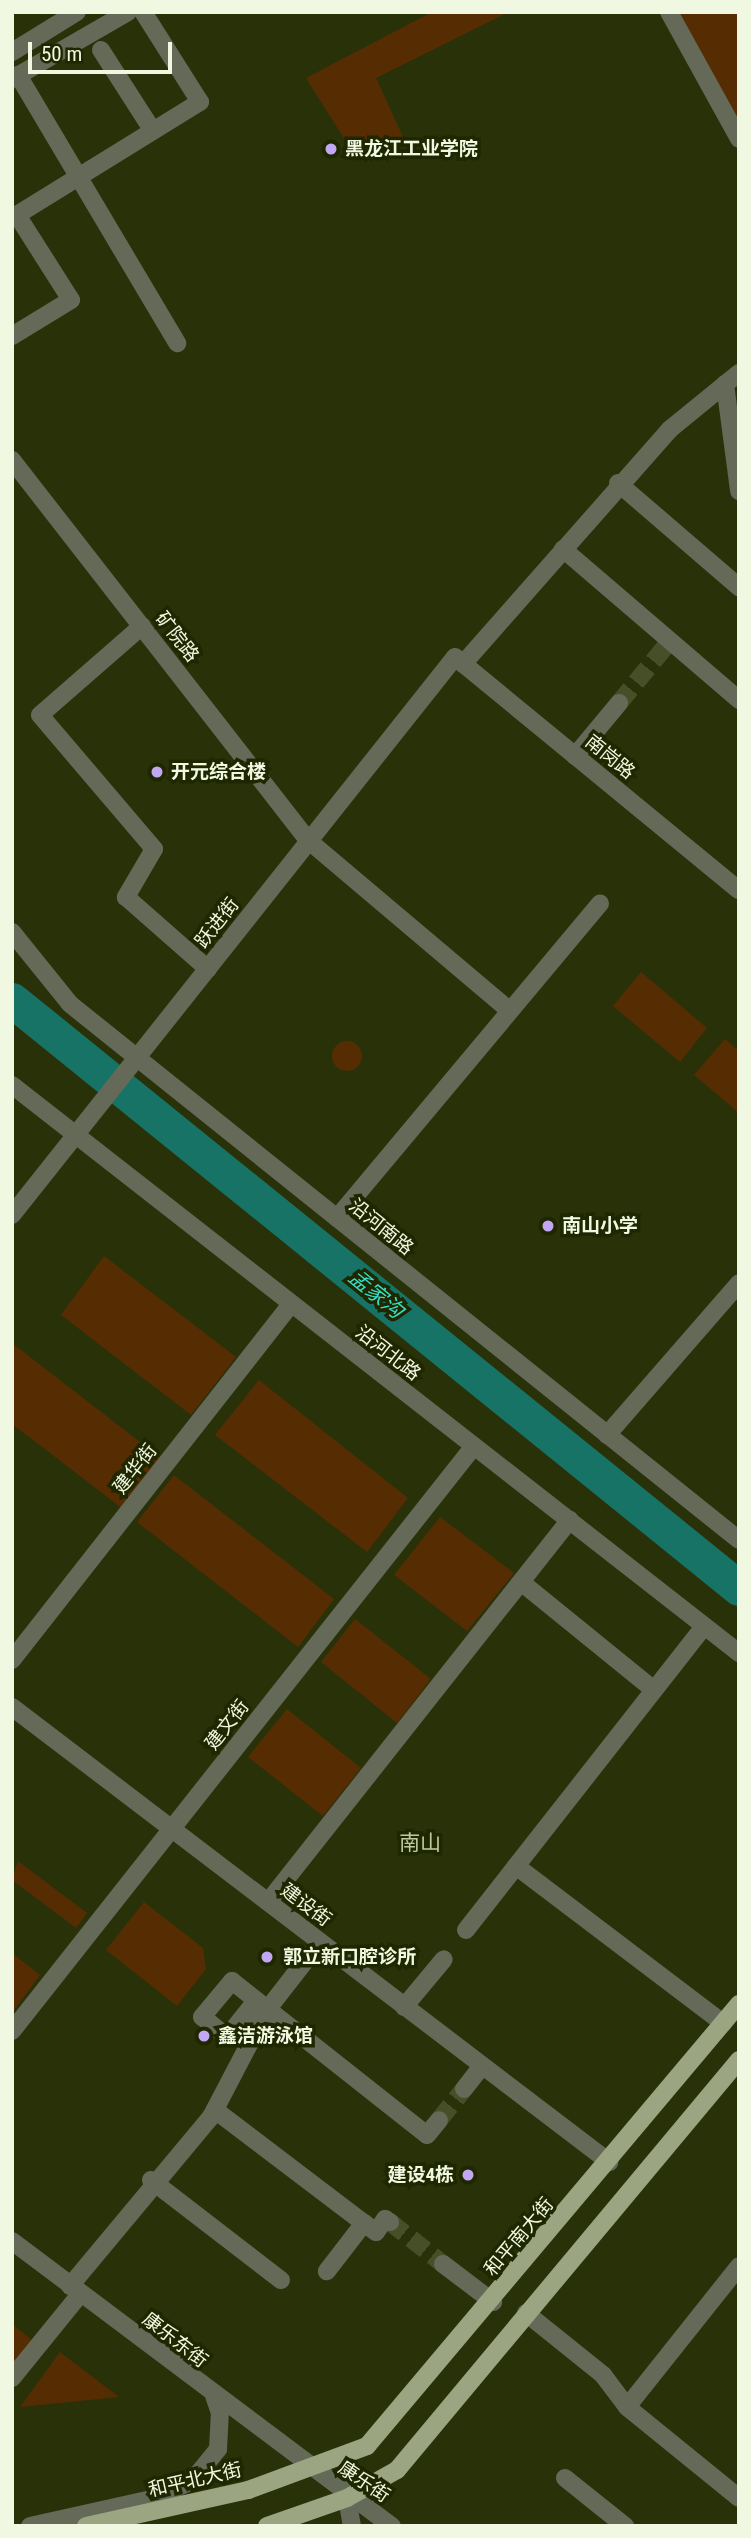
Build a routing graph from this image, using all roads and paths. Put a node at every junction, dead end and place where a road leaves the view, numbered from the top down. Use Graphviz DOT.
graph roads {
  1 [pos="78,12"];
  2 [pos="128,12"];
  3 [pos="144,12"];
  4 [pos="669,12"];
  5 [pos="101,50"];
  6 [pos="12,51"];
  7 [pos="15,77"];
  8 [pos="153,131"];
  9 [pos="739,139"];
  10 [pos="79,177"];
  11 [pos="15,216"];
  12 [pos="12,336"];
  13 [pos="177,343"];
  14 [pos="732,378"];
  15 [pos="12,460"];
  16 [pos="618,483"];
  17 [pos="739,491"];
  18 [pos="562,549"];
  19 [pos="739,587"];
  20 [pos="142,626"];
  21 [pos="459,660"];
  22 [pos="739,700"];
  23 [pos="619,703"];
  24 [pos="575,756"];
  25 [pos="309,841"];
  26 [pos="739,890"];
  27 [pos="600,904"];
  28 [pos="12,932"];
  29 [pos="208,969"];
  30 [pos="510,1011"];
  31 [pos="133,1063"];
  32 [pos="12,1085"];
  33 [pos="75,1136"];
  34 [pos="12,1215"];
  35 [pos="337,1218"];
  36 [pos="739,1283"];
  37 [pos="291,1304"];
  38 [pos="607,1435"];
  39 [pos="474,1446"];
  40 [pos="570,1520"];
  41 [pos="739,1540"];
  42 [pos="521,1582"];
  43 [pos="704,1626"];
  44 [pos="739,1653"];
  45 [pos="12,1660"];
  46 [pos="654,1689"];
  47 [pos="12,1707"];
  48 [pos="172,1829"];
  49 [pos="516,1866"];
  50 [pos="268,1902"];
  51 [pos="466,1930"];
  52 [pos="320,1942"];
  53 [pos="444,1959"];
  54 [pos="739,2004"];
  55 [pos="262,2006"];
  56 [pos="404,2007"];
  57 [pos="723,2023"];
  58 [pos="12,2031"];
  59 [pos="739,2060"];
  60 [pos="482,2066"];
  61 [pos="464,2089"];
  62 [pos="215,2110"];
  63 [pos="439,2120"];
  64 [pos="609,2161"];
  65 [pos="151,2180"];
  66 [pos="390,2222"];
  67 [pos="364,2223"];
  68 [pos="12,2241"];
  69 [pos="443,2264"];
  70 [pos="739,2266"];
  71 [pos="327,2271"];
  72 [pos="281,2280"];
  73 [pos="75,2290"];
  74 [pos="493,2302"];
  75 [pos="526,2313"];
  76 [pos="12,2378"];
  77 [pos="214,2396"];
  78 [pos="627,2407"];
  79 [pos="312,2472"];
  80 [pos="565,2478"];
  81 [pos="347,2498"];
  82 [pos="739,2498"];
  83 [pos="30,2526"];
  84 [pos="86,2526"];
  85 [pos="267,2526"];
  86 [pos="352,2526"];
  87 [pos="369,2526"];
  88 [pos="392,2526"];
  89 [pos="625,2526"];
  1 -- 6 [label="street"];
  2 -- 7 [label="street"];
  3 -- 8 [label="street"];
  4 -- 9 [label="street"];
  5 -- 8 [label="street"];
  7 -- 10 [label="street"];
  8 -- 10 [label="street"];
  10 -- 11 [label="street"];
  10 -- 13 [label="street"];
  11 -- 12 [label="street"];
  14 -- 16 [label="street, 跃进街"];
  14 -- 17 [label="street"];
  15 -- 20 [label="street, 矿院路"];
  16 -- 18 [label="street, 跃进街"];
  16 -- 19 [label="street"];
  18 -- 21 [label="street, 跃进街"];
  18 -- 22 [label="street"];
  20 -- 25 [label="street, 矿院路"];
  20 -- 29 [label="street"];
  21 -- 24 [label="street, 南岗路"];
  21 -- 25 [label="street, 跃进街"];
  23 -- 24 [label="street"];
  24 -- 26 [label="street, 南岗路"];
  25 -- 29 [label="street, 跃进街"];
  25 -- 30 [label="street, 矿院路"];
  27 -- 30 [label="street"];
  28 -- 31 [label="street, 沿河南路"];
  29 -- 31 [label="street, 跃进街"];
  30 -- 35 [label="street"];
  31 -- 33 [label="street, 跃进街"];
  31 -- 35 [label="street, 沿河南路"];
  32 -- 33 [label="street, 沿河北路"];
  33 -- 34 [label="street, 跃进街"];
  33 -- 37 [label="street, 沿河北路"];
  35 -- 38 [label="street, 沿河南路"];
  36 -- 38 [label="street"];
  37 -- 39 [label="street, 沿河北路"];
  37 -- 45 [label="street, 建华街"];
  38 -- 41 [label="street, 沿河南路"];
  39 -- 40 [label="street, 沿河北路"];
  39 -- 48 [label="street, 建文街"];
  40 -- 42 [label="street"];
  40 -- 43 [label="street, 沿河北路"];
  42 -- 46 [label="street"];
  42 -- 50 [label="street"];
  43 -- 44 [label="street, 沿河北路"];
  43 -- 46 [label="street"];
  46 -- 49 [label="street"];
  47 -- 48 [label="street, 建设街"];
  48 -- 50 [label="street, 建设街"];
  48 -- 58 [label="street, 建文街"];
  49 -- 51 [label="street"];
  49 -- 57 [label="street"];
  50 -- 52 [label="street, 建设街"];
  52 -- 55 [label="street"];
  52 -- 56 [label="street, 建设街"];
  53 -- 56 [label="street"];
  54 -- 57 [label="main road, 和平南大街"];
  55 -- 62 [label="street"];
  55 -- 63 [label="street"];
  56 -- 60 [label="street, 建设街"];
  57 -- 64 [label="main road, 和平南大街"];
  59 -- 75 [label="main road"];
  60 -- 61 [label="street"];
  60 -- 64 [label="street, 建设街"];
  62 -- 65 [label="street"];
  62 -- 67 [label="street"];
  64 -- 74 [label="main road, 和平南大街"];
  65 -- 72 [label="street"];
  65 -- 73 [label="street"];
  66 -- 67 [label="street"];
  67 -- 71 [label="street"];
  68 -- 73 [label="street, 康乐东街"];
  69 -- 74 [label="street"];
  70 -- 78 [label="street"];
  73 -- 76 [label="street"];
  73 -- 77 [label="street, 康乐东街"];
  74 -- 79 [label="main road, 和平南大街"];
  75 -- 78 [label="street"];
  75 -- 81 [label="main road"];
  77 -- 79 [label="street, 康乐东街"];
  77 -- 83 [label="street"];
  78 -- 82 [label="street"];
  79 -- 81 [label="street, 康乐街"];
  79 -- 84 [label="main road, 和平北大街"];
  80 -- 89 [label="street"];
  81 -- 85 [label="main road"];
  81 -- 86 [label="street"];
  81 -- 87 [label="street"];
  81 -- 88 [label="street, 康乐街"];
}
